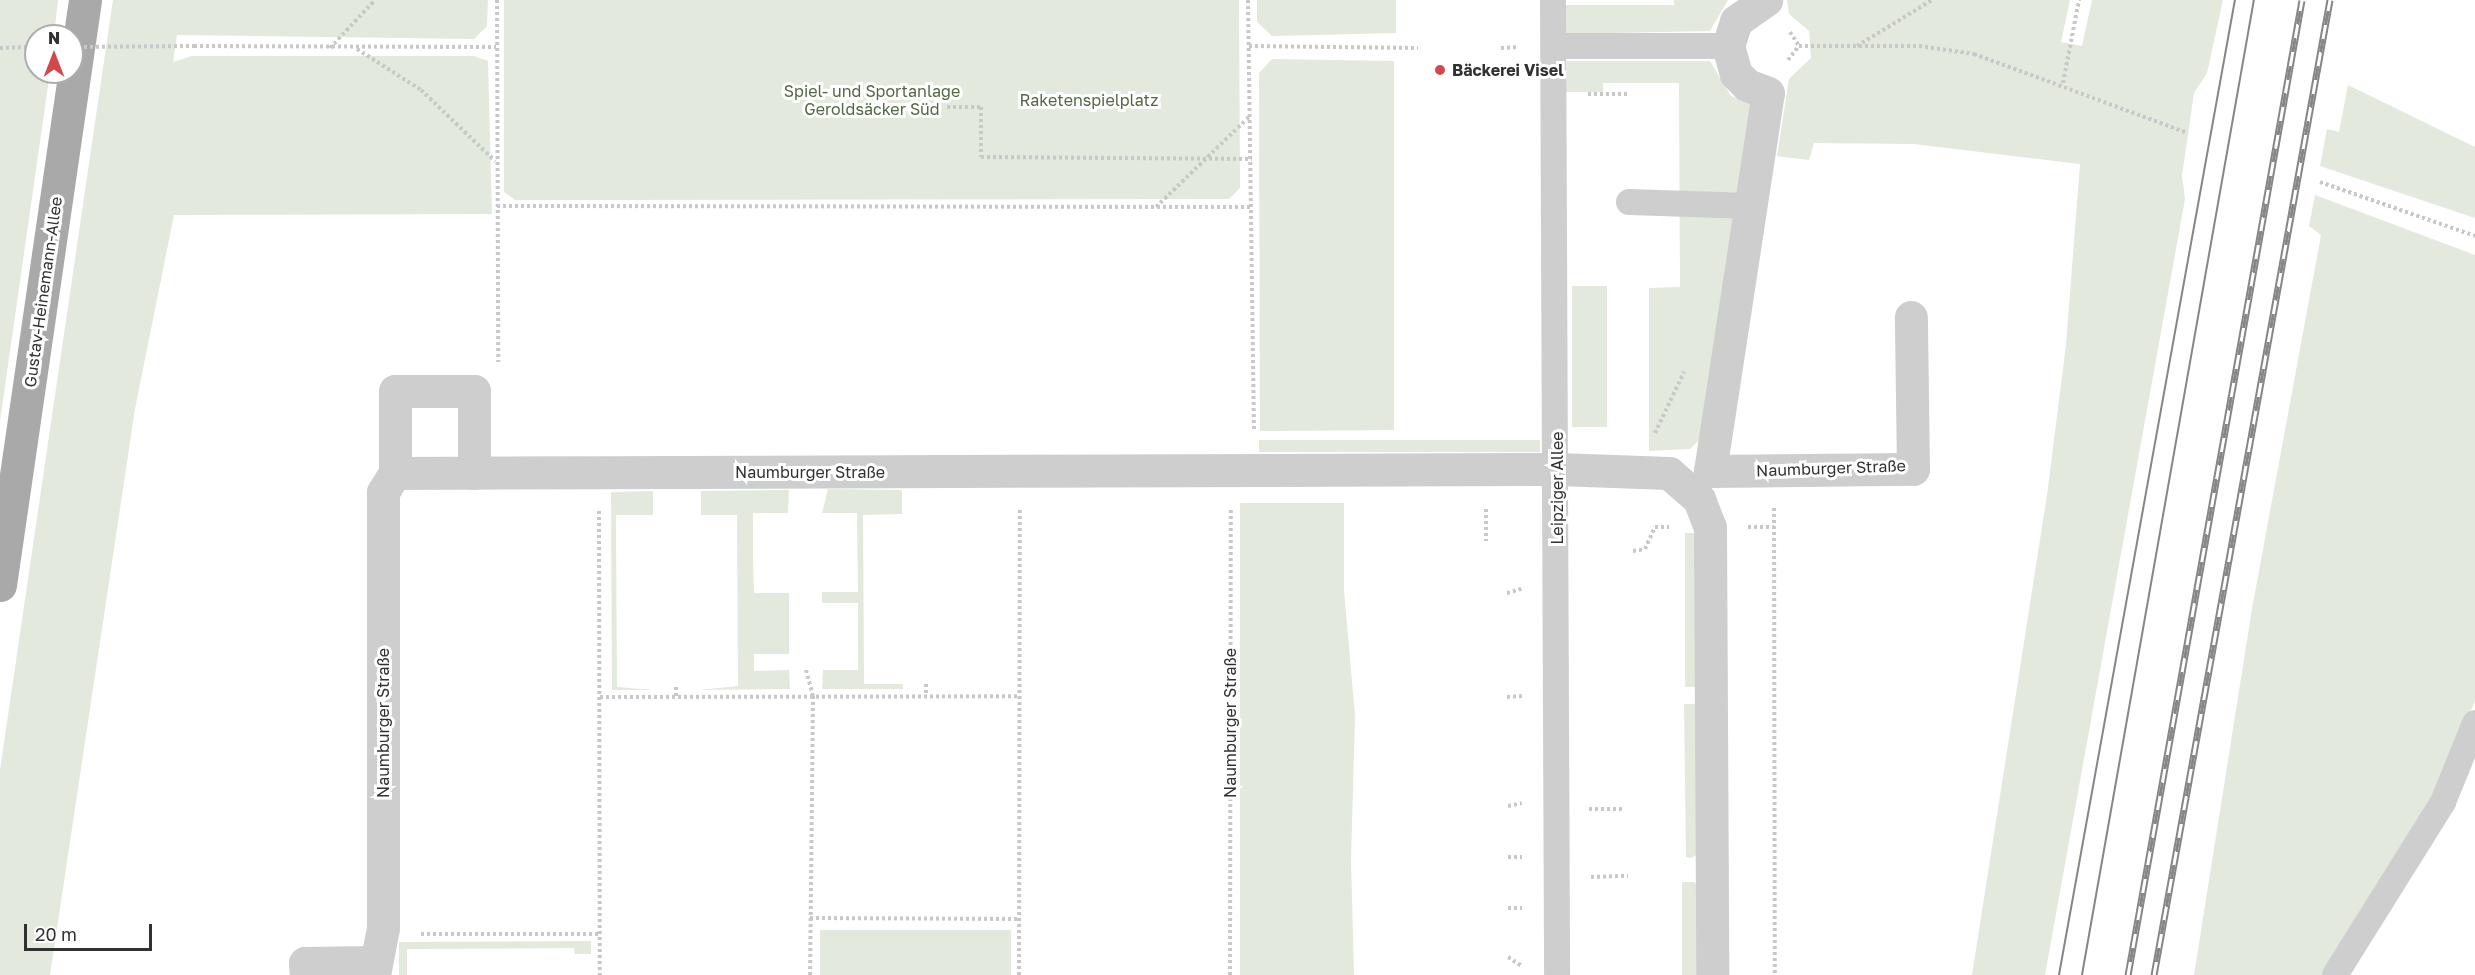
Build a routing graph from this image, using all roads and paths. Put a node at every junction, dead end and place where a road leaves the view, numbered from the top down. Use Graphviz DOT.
graph roads {
  1 [pos="85,0"];
  2 [pos="375,0"];
  3 [pos="497,0"];
  4 [pos="1248,0"];
  5 [pos="1553,0"];
  6 [pos="1766,0"];
  7 [pos="1932,0"];
  8 [pos="2079,0"];
  9 [pos="1250,46"];
  10 [pos="1554,46"];
  11 [pos="1728,46"];
  12 [pos="1798,46"];
  13 [pos="1857,46"];
  14 [pos="84,47"];
  15 [pos="496,47"];
  16 [pos="0,48"];
  17 [pos="24,48"];
  18 [pos="330,48"];
  19 [pos="357,48"];
  20 [pos="1418,48"];
  21 [pos="2063,83"];
  22 [pos="947,107"];
  23 [pos="1251,115"];
  24 [pos="2188,133"];
  25 [pos="1209,159"];
  26 [pos="1252,159"];
  27 [pos="496,162"];
  28 [pos="2320,182"];
  29 [pos="1629,202"];
  30 [pos="497,206"];
  31 [pos="1751,206"];
  32 [pos="1156,207"];
  33 [pos="1252,207"];
  34 [pos="2475,236"];
  35 [pos="1911,317"];
  36 [pos="474,391"];
  37 [pos="1557,469"];
  38 [pos="1774,470"];
  39 [pos="1020,471"];
  40 [pos="1242,471"];
  41 [pos="395,473"];
  42 [pos="474,473"];
  43 [pos="599,473"];
  44 [pos="1700,480"];
  45 [pos="0,585"];
  46 [pos="806,670"];
  47 [pos="926,684"];
  48 [pos="676,687"];
  49 [pos="813,696"];
  50 [pos="926,696"];
  51 [pos="1019,696"];
  52 [pos="600,697"];
  53 [pos="676,697"];
  54 [pos="2475,723"];
  55 [pos="1508,799"];
  56 [pos="1508,806"];
  57 [pos="1628,876"];
  58 [pos="1581,877"];
  59 [pos="810,918"];
  60 [pos="1018,919"];
  61 [pos="600,934"];
  62 [pos="376,957"];
  63 [pos="306,975"];
  64 [pos="600,975"];
  65 [pos="810,975"];
  66 [pos="1019,975"];
  67 [pos="1230,975"];
  68 [pos="1557,975"];
  69 [pos="1712,975"];
  70 [pos="1775,975"];
  71 [pos="2335,975"];
  1 -- 45 [label="main road, Gustav-Heinemann-Allee"];
  2 -- 18 [label="path"];
  3 -- 15 [label="path"];
  4 -- 9 [label="path"];
  5 -- 10 [label="lane, Leipziger Allee"];
  6 -- 11 [label="street"];
  7 -- 13 [label="path"];
  8 -- 21 [label="path"];
  9 -- 20 [label="path"];
  9 -- 23 [label="path"];
  10 -- 11 [label="lane"];
  10 -- 37 [label="lane, Leipziger Allee"];
  11 -- 31 [label="street"];
  12 -- 13 [label="path"];
  13 -- 21 [label="path"];
  14 -- 18 [label="path, bridge"];
  15 -- 19 [label="path"];
  15 -- 27 [label="path"];
  16 -- 17 [label="path"];
  18 -- 19 [label="path"];
  19 -- 27 [label="path"];
  21 -- 24 [label="path"];
  22 -- 25 [label="path"];
  23 -- 25 [label="path"];
  23 -- 26 [label="path"];
  25 -- 26 [label="path"];
  25 -- 32 [label="path"];
  26 -- 33 [label="path"];
  27 -- 30 [label="path"];
  28 -- 34 [label="path"];
  29 -- 31 [label="lane"];
  30 -- 32 [label="path"];
  30 -- 36 [label="path"];
  31 -- 44 [label="street"];
  32 -- 33 [label="path"];
  33 -- 40 [label="path"];
  35 -- 38 [label="street, Naumburger Straße"];
  36 -- 41 [label="street, Naumburger Straße"];
  36 -- 42 [label="street"];
  37 -- 40 [label="street, Naumburger Straße"];
  37 -- 44 [label="street, Naumburger Straße"];
  37 -- 68 [label="lane, Leipziger Allee"];
  38 -- 44 [label="street, Naumburger Straße"];
  38 -- 70 [label="path"];
  39 -- 40 [label="street, Naumburger Straße"];
  39 -- 43 [label="street, Naumburger Straße"];
  39 -- 51 [label="path"];
  40 -- 67 [label="path, Naumburger Straße"];
  41 -- 42 [label="street, Naumburger Straße"];
  41 -- 62 [label="street, Naumburger Straße"];
  42 -- 43 [label="street, Naumburger Straße"];
  43 -- 52 [label="path"];
  44 -- 69 [label="street"];
  46 -- 49 [label="path"];
  47 -- 50 [label="path"];
  48 -- 53 [label="path"];
  49 -- 50 [label="path"];
  49 -- 53 [label="path"];
  49 -- 59 [label="path"];
  50 -- 51 [label="path"];
  51 -- 60 [label="path"];
  52 -- 53 [label="path"];
  52 -- 61 [label="path"];
  54 -- 71 [label="lane"];
  55 -- 56 [label="path"];
  57 -- 58 [label="path"];
  59 -- 60 [label="path"];
  59 -- 65 [label="path"];
  60 -- 66 [label="path"];
  61 -- 62 [label="path"];
  61 -- 64 [label="path"];
  62 -- 63 [label="street"];
}
